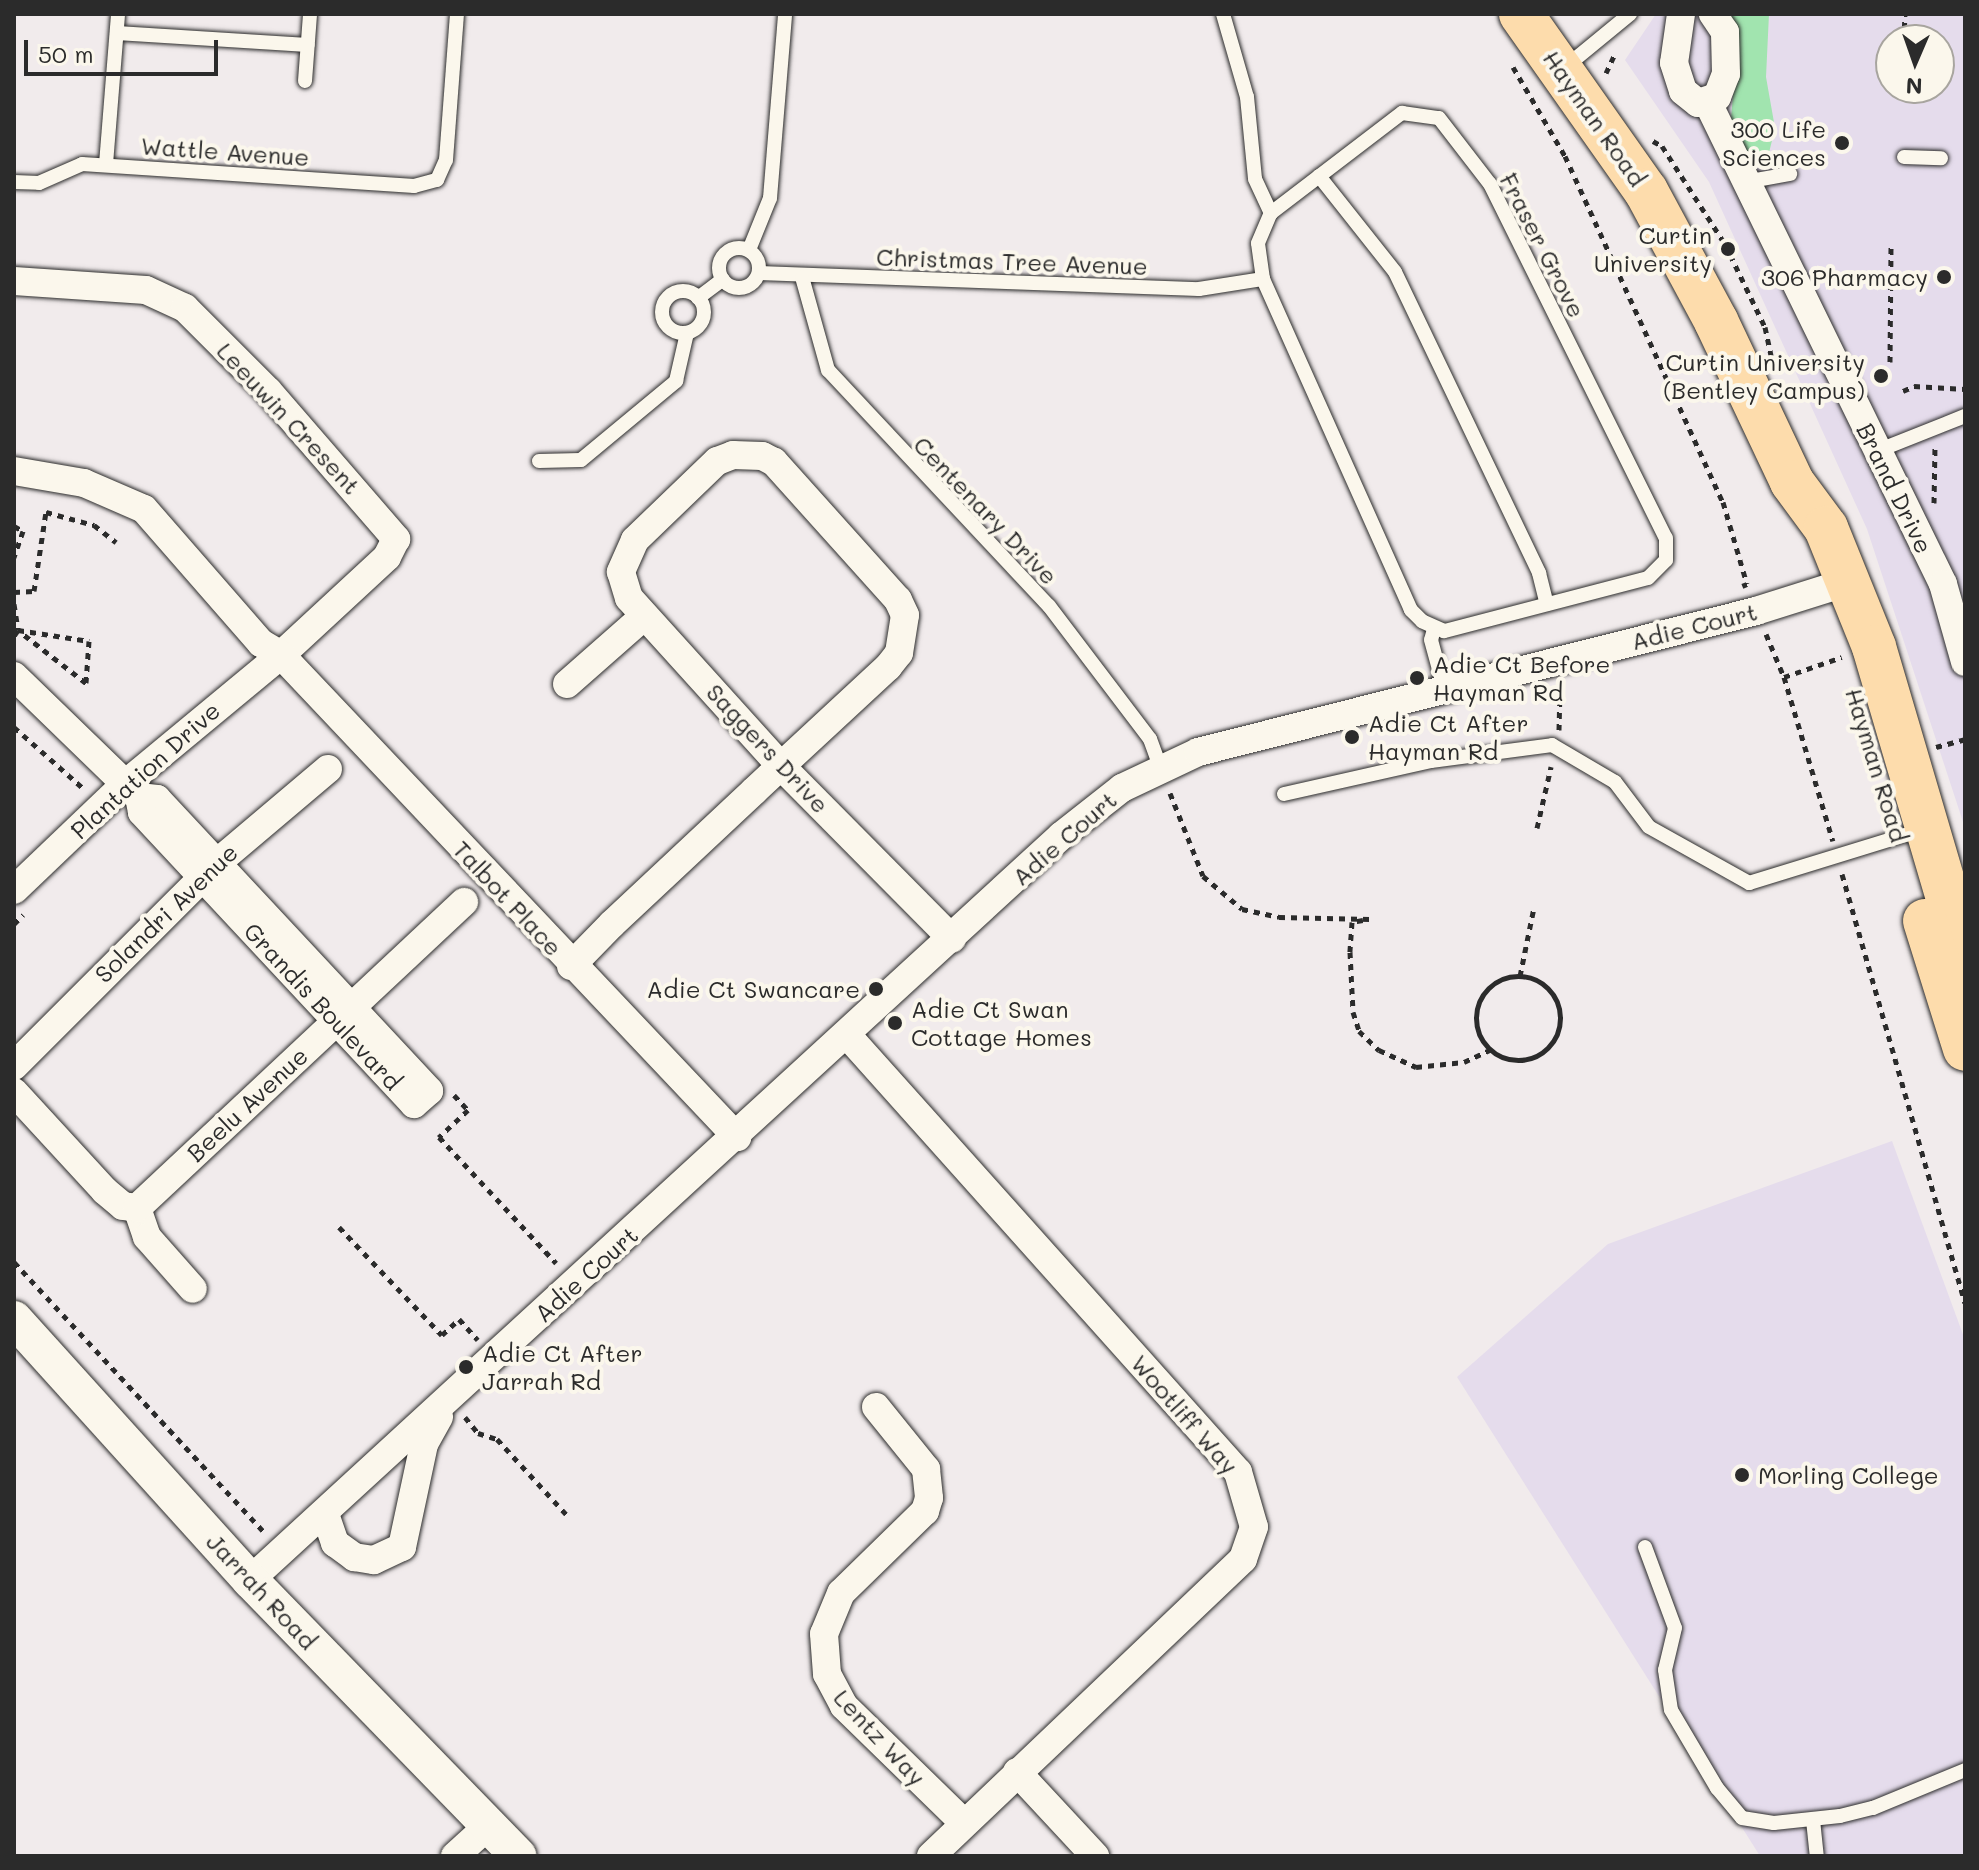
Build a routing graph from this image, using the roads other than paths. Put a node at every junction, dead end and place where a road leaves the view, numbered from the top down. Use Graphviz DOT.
graph roads {
  1 [pos="118,14"];
  2 [pos="310,14"];
  3 [pos="457,14"];
  4 [pos="785,14"];
  5 [pos="1223,14"];
  6 [pos="1521,14"];
  7 [pos="1630,14"];
  8 [pos="1713,14"];
  9 [pos="1683,16"];
  10 [pos="117,33"];
  11 [pos="308,45"];
  12 [pos="1563,69"];
  13 [pos="305,81"];
  14 [pos="1708,103"];
  15 [pos="1904,157"];
  16 [pos="1941,158"];
  17 [pos="106,164"];
  18 [pos="1790,174"];
  19 [pos="1319,176"];
  20 [pos="14,182"];
  21 [pos="1745,182"];
  22 [pos="1271,213"];
  23 [pos="749,250"];
  24 [pos="759,273"];
  25 [pos="802,277"];
  26 [pos="723,279"];
  27 [pos="1263,279"];
  28 [pos="14,281"];
  29 [pos="698,298"];
  30 [pos="687,333"];
  31 [pos="1965,416"];
  32 [pos="1877,451"];
  33 [pos="539,461"];
  34 [pos="14,471"];
  35 [pos="1834,588"];
  36 [pos="1547,604"];
  37 [pos="644,616"];
  38 [pos="1434,629"];
  39 [pos="1963,650"];
  40 [pos="281,655"];
  41 [pos="14,676"];
  42 [pos="567,684"];
  43 [pos="1444,688"];
  44 [pos="781,766"];
  45 [pos="1160,766"];
  46 [pos="328,769"];
  47 [pos="132,790"];
  48 [pos="1284,794"];
  49 [pos="1913,832"];
  50 [pos="210,870"];
  51 [pos="14,890"];
  52 [pos="464,902"];
  53 [pos="952,939"];
  54 [pos="1965,956"];
  55 [pos="571,966"];
  56 [pos="343,1015"];
  57 [pos="848,1036"];
  58 [pos="1965,1049"];
  59 [pos="14,1066"];
  60 [pos="14,1092"];
  61 [pos="737,1137"];
  62 [pos="137,1208"];
  63 [pos="193,1289"];
  64 [pos="14,1319"];
  65 [pos="450,1399"];
  66 [pos="876,1407"];
  67 [pos="325,1514"];
  68 [pos="1645,1547"];
  69 [pos="250,1580"];
  70 [pos="1965,1770"];
  71 [pos="1017,1772"];
  72 [pos="1813,1820"];
  73 [pos="964,1823"];
  74 [pos="489,1825"];
  75 [pos="455,1856"];
  76 [pos="518,1856"];
  77 [pos="931,1856"];
  78 [pos="1095,1856"];
  79 [pos="1817,1856"];
  1 -- 10 [label="lane"];
  2 -- 11 [label="lane"];
  3 -- 17 [label="lane, Wattle Avenue"];
  4 -- 23 [label="lane"];
  5 -- 22 [label="lane"];
  6 -- 12 [label="main road, Hayman Road"];
  7 -- 12 [label="lane"];
  8 -- 14 [label="street"];
  9 -- 14 [label="street, Brand Drive"];
  10 -- 11 [label="lane"];
  10 -- 17 [label="lane"];
  11 -- 13 [label="lane"];
  12 -- 35 [label="main road, Hayman Road"];
  14 -- 21 [label="street, Brand Drive"];
  15 -- 16 [label="lane"];
  17 -- 20 [label="lane, Wattle Avenue"];
  18 -- 21 [label="lane"];
  19 -- 22 [label="lane, Fraser Grove"];
  19 -- 36 [label="lane"];
  19 -- 36 [label="lane, Fraser Grove"];
  21 -- 32 [label="street, Brand Drive"];
  22 -- 27 [label="lane"];
  23 -- 24 [label="lane"];
  23 -- 26 [label="lane"];
  24 -- 25 [label="lane, Christmas Tree Avenue"];
  24 -- 26 [label="lane"];
  25 -- 27 [label="lane, Christmas Tree Avenue"];
  25 -- 45 [label="lane, Centenary Drive"];
  26 -- 29 [label="lane"];
  27 -- 38 [label="lane"];
  28 -- 40 [label="street, Leeuwin Cresent"];
  29 -- 30 [label="lane"];
  29 -- 30 [label="lane"];
  30 -- 33 [label="lane"];
  31 -- 32 [label="lane"];
  32 -- 39 [label="street, Brand Drive"];
  34 -- 40 [label="street, Talbot Place"];
  35 -- 43 [label="street, Adie Court"];
  35 -- 49 [label="main road, Hayman Road"];
  36 -- 38 [label="lane, Fraser Grove"];
  37 -- 42 [label="street"];
  37 -- 44 [label="street, Saggers Drive"];
  37 -- 44 [label="street, Saggers Drive"];
  38 -- 43 [label="lane"];
  40 -- 47 [label="street, Plantation Drive"];
  40 -- 55 [label="street, Talbot Place"];
  41 -- 47 [label="street, Grandis Boulevard"];
  43 -- 45 [label="street, Adie Court"];
  44 -- 53 [label="street, Saggers Drive"];
  44 -- 55 [label="street"];
  45 -- 53 [label="street, Adie Court"];
  46 -- 50 [label="street, Solandri Avenue"];
  47 -- 50 [label="street, Grandis Boulevard"];
  47 -- 51 [label="street, Plantation Drive"];
  48 -- 49 [label="lane"];
  49 -- 54 [label="main road, Hayman Road"];
  49 -- 58 [label="main road, Hayman Road"];
  50 -- 56 [label="street, Grandis Boulevard"];
  50 -- 59 [label="street, Solandri Avenue"];
  52 -- 56 [label="street, Beelu Avenue"];
  53 -- 57 [label="street, Adie Court"];
  55 -- 61 [label="street, Talbot Place"];
  56 -- 62 [label="street, Beelu Avenue"];
  57 -- 61 [label="street, Adie Court"];
  57 -- 71 [label="street, Wootliff Way"];
  60 -- 62 [label="street"];
  61 -- 65 [label="street, Adie Court"];
  62 -- 63 [label="street"];
  64 -- 69 [label="street, Jarrah Road"];
  65 -- 67 [label="street, Adie Court"];
  65 -- 67 [label="street, Adie Court"];
  66 -- 73 [label="street, Lentz Way"];
  67 -- 69 [label="street, Adie Court"];
  68 -- 72 [label="lane"];
  69 -- 74 [label="street, Jarrah Road"];
  70 -- 72 [label="lane"];
  71 -- 73 [label="street, Wootliff Way"];
  71 -- 78 [label="street"];
  72 -- 79 [label="lane"];
  73 -- 77 [label="street, Wootliff Way"];
  74 -- 75 [label="street"];
  74 -- 76 [label="street, Jarrah Road"];
}
